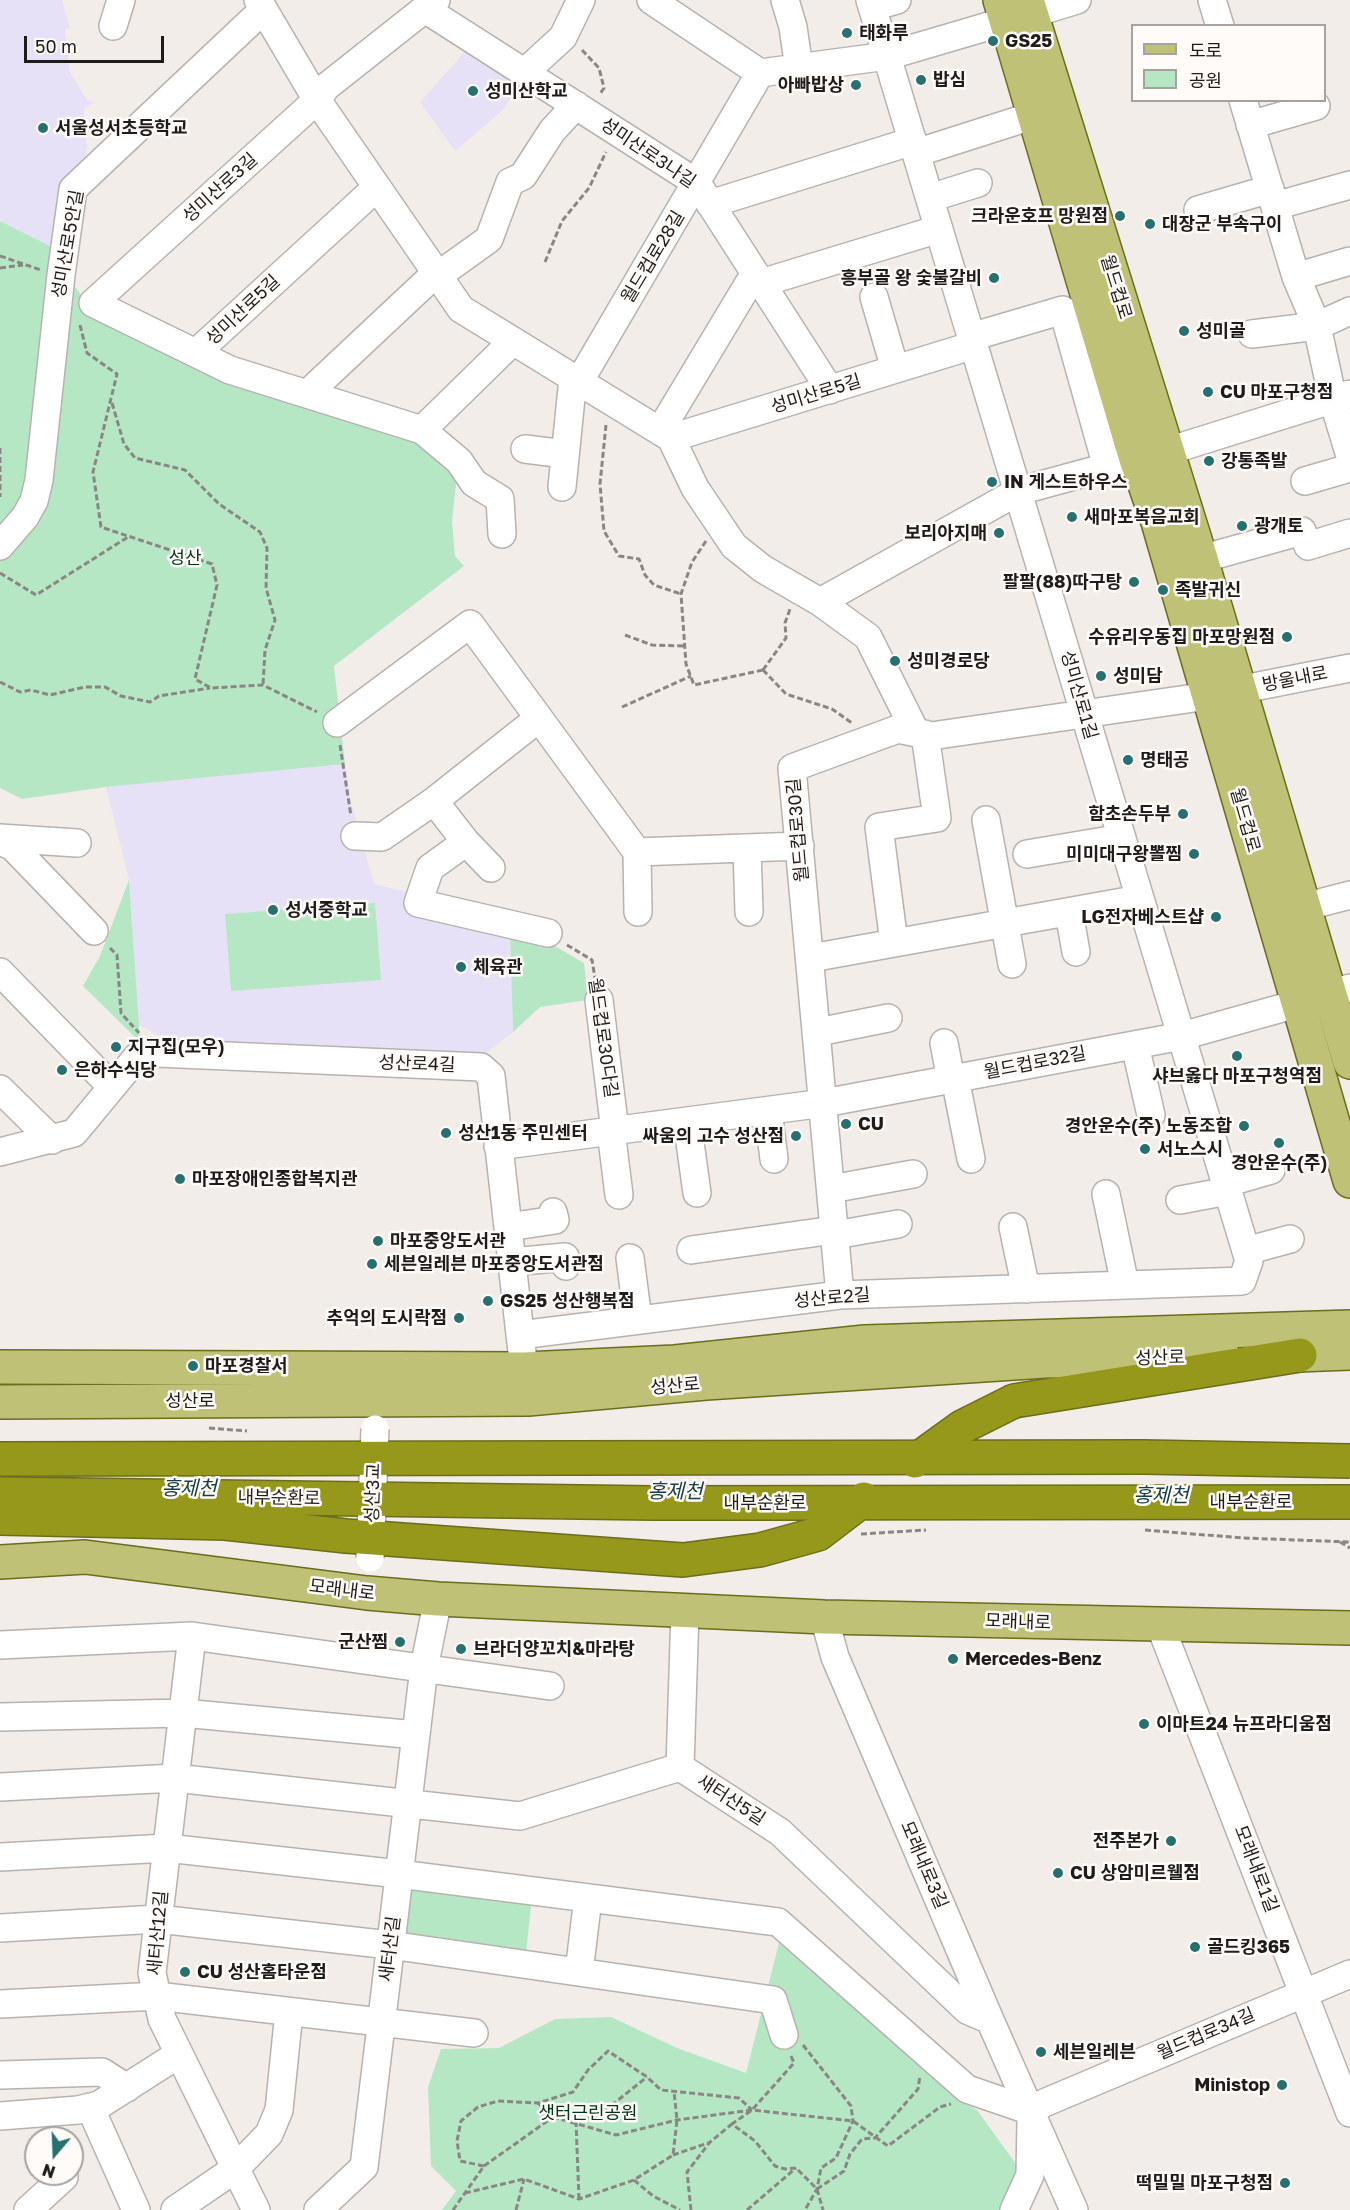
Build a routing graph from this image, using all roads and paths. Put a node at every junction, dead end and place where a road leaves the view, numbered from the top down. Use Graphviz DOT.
graph roads {
  1 [pos="121,0"];
  2 [pos="581,0"];
  3 [pos="651,0"];
  4 [pos="785,0"];
  5 [pos="1077,0"];
  6 [pos="1212,0"];
  7 [pos="879,2"];
  8 [pos="431,4"];
  9 [pos="260,5"];
  10 [pos="1016,9"];
  11 [pos="1219,24"];
  12 [pos="113,26"];
  13 [pos="563,37"];
  14 [pos="887,56"];
  15 [pos="799,68"];
  16 [pos="525,72"];
  17 [pos="760,73"];
  18 [pos="317,100"];
  19 [pos="1316,106"];
  20 [pos="583,109"];
  21 [pos="1247,113"];
  22 [pos="1035,114"];
  23 [pos="616,131"];
  24 [pos="914,147"];
  25 [pos="978,183"];
  26 [pos="1350,184"];
  27 [pos="376,188"];
  28 [pos="704,193"];
  29 [pos="1272,197"];
  30 [pos="930,198"];
  31 [pos="1198,210"];
  32 [pos="939,229"];
  33 [pos="0,256"];
  34 [pos="1350,261"];
  35 [pos="545,262"];
  36 [pos="25,265"];
  37 [pos="0,268"];
  38 [pos="436,273"];
  39 [pos="60,275"];
  40 [pos="1296,277"];
  41 [pos="758,278"];
  42 [pos="874,297"];
  43 [pos="57,306"];
  44 [pos="1350,311"];
  45 [pos="1317,326"];
  46 [pos="1252,334"];
  47 [pos="513,341"];
  48 [pos="973,341"];
  49 [pos="197,352"];
  50 [pos="895,369"];
  51 [pos="576,380"];
  52 [pos="830,390"];
  53 [pos="308,393"];
  54 [pos="1342,397"];
  55 [pos="609,400"];
  56 [pos="111,402"];
  57 [pos="422,430"];
  58 [pos="665,434"];
  59 [pos="0,448"];
  60 [pos="525,450"];
  61 [pos="1168,451"];
  62 [pos="565,454"];
  63 [pos="1350,456"];
  64 [pos="1122,463"];
  65 [pos="1350,468"];
  66 [pos="1305,481"];
  67 [pos="562,487"];
  68 [pos="1019,491"];
  69 [pos="0,497"];
  70 [pos="718,522"];
  71 [pos="1350,533"];
  72 [pos="502,534"];
  73 [pos="128,537"];
  74 [pos="0,546"];
  75 [pos="0,573"];
  76 [pos="1196,579"];
  77 [pos="681,594"];
  78 [pos="809,595"];
  79 [pos="625,635"];
  80 [pos="685,646"];
  81 [pos="1350,668"];
  82 [pos="763,670"];
  83 [pos="691,676"];
  84 [pos="0,682"];
  85 [pos="263,685"];
  86 [pos="211,688"];
  87 [pos="1240,690"];
  88 [pos="1208,696"];
  89 [pos="622,707"];
  90 [pos="1084,713"];
  91 [pos="538,718"];
  92 [pos="338,723"];
  93 [pos="920,733"];
  94 [pos="874,736"];
  95 [pos="1265,775"];
  96 [pos="1235,785"];
  97 [pos="434,801"];
  98 [pos="986,820"];
  99 [pos="355,836"];
  100 [pos="1122,838"];
  101 [pos="0,839"];
  102 [pos="466,842"];
  103 [pos="78,843"];
  104 [pos="800,846"];
  105 [pos="747,848"];
  106 [pos="637,852"];
  107 [pos="1027,854"];
  108 [pos="491,868"];
  109 [pos="1350,894"];
  110 [pos="1140,899"];
  111 [pos="1304,907"];
  112 [pos="638,912"];
  113 [pos="749,912"];
  114 [pos="1069,912"];
  115 [pos="1004,923"];
  116 [pos="94,931"];
  117 [pos="548,933"];
  118 [pos="894,943"];
  119 [pos="1076,952"];
  120 [pos="811,958"];
  121 [pos="1012,964"];
  122 [pos="0,972"];
  123 [pos="1326,995"];
  124 [pos="599,1000"];
  125 [pos="888,1018"];
  126 [pos="818,1032"];
  127 [pos="1182,1036"];
  128 [pos="944,1043"];
  129 [pos="1136,1045"];
  130 [pos="1348,1047"];
  131 [pos="157,1053"];
  132 [pos="953,1079"];
  133 [pos="112,1087"];
  134 [pos="0,1089"];
  135 [pos="824,1103"];
  136 [pos="768,1111"];
  137 [pos="1151,1115"];
  138 [pos="687,1121"];
  139 [pos="613,1131"];
  140 [pos="52,1140"];
  141 [pos="498,1146"];
  142 [pos="0,1152"];
  143 [pos="774,1159"];
  144 [pos="971,1159"];
  145 [pos="1271,1170"];
  146 [pos="913,1174"];
  147 [pos="1350,1181"];
  148 [pos="1227,1187"];
  149 [pos="831,1189"];
  150 [pos="697,1193"];
  151 [pos="1106,1194"];
  152 [pos="619,1195"];
  153 [pos="1180,1200"];
  154 [pos="553,1212"];
  155 [pos="898,1224"];
  156 [pos="508,1227"];
  157 [pos="1013,1227"];
  158 [pos="834,1232"];
  159 [pos="1290,1239"];
  160 [pos="691,1250"];
  161 [pos="1246,1251"];
  162 [pos="630,1258"];
  163 [pos="512,1262"];
  164 [pos="566,1266"];
  165 [pos="1125,1285"];
  166 [pos="1026,1289"];
  167 [pos="840,1295"];
  168 [pos="638,1320"];
  169 [pos="1350,1327"];
  170 [pos="520,1335"];
  171 [pos="1350,1353"];
  172 [pos="1300,1355"];
  173 [pos="0,1367"];
  174 [pos="526,1384"];
  175 [pos="0,1402"];
  176 [pos="375,1414"];
  177 [pos="0,1459"];
  178 [pos="1350,1461"];
  179 [pos="0,1494"];
  180 [pos="1350,1502"];
  181 [pos="0,1518"];
  182 [pos="1138,1529"];
  183 [pos="928,1530"];
  184 [pos="858,1534"];
  185 [pos="1338,1541"];
  186 [pos="1350,1542"];
  187 [pos="1350,1548"];
  188 [pos="0,1562"];
  189 [pos="368,1593"];
  190 [pos="438,1599"];
  191 [pos="685,1611"];
  192 [pos="824,1617"];
  193 [pos="1160,1625"];
  194 [pos="1350,1628"];
  195 [pos="192,1636"];
  196 [pos="0,1645"];
  197 [pos="424,1668"];
  198 [pos="550,1686"];
  199 [pos="183,1713"];
  200 [pos="0,1717"];
  201 [pos="416,1736"];
  202 [pos="680,1767"];
  203 [pos="175,1778"];
  204 [pos="0,1787"];
  205 [pos="408,1803"];
  206 [pos="167,1848"];
  207 [pos="0,1857"];
  208 [pos="399,1874"];
  209 [pos="588,1898"];
  210 [pos="158,1919"];
  211 [pos="0,1928"];
  212 [pos="390,1945"];
  213 [pos="579,1972"];
  214 [pos="1350,1974"];
  215 [pos="1304,1993"];
  216 [pos="157,1996"];
  217 [pos="0,2004"];
  218 [pos="289,2012"];
  219 [pos="990,2020"];
  220 [pos="381,2023"];
  221 [pos="474,2033"];
  222 [pos="784,2035"];
  223 [pos="924,2051"];
  224 [pos="179,2054"];
  225 [pos="0,2075"];
  226 [pos="648,2077"];
  227 [pos="127,2088"];
  228 [pos="674,2091"];
  229 [pos="538,2103"];
  230 [pos="90,2107"];
  231 [pos="940,2107"];
  232 [pos="752,2110"];
  233 [pos="1031,2111"];
  234 [pos="1350,2113"];
  235 [pos="0,2116"];
  236 [pos="553,2117"];
  237 [pos="677,2120"];
  238 [pos="853,2121"];
  239 [pos="576,2122"];
  240 [pos="732,2124"];
  241 [pos="876,2138"];
  242 [pos="710,2142"];
  243 [pos="673,2156"];
  244 [pos="484,2166"];
  245 [pos="796,2168"];
  246 [pos="236,2169"];
  247 [pos="524,2179"];
  248 [pos="634,2180"];
  249 [pos="54,2186"];
  250 [pos="817,2189"];
  251 [pos="464,2193"];
  252 [pos="579,2199"];
  253 [pos="28,2210"];
  254 [pos="136,2210"];
  255 [pos="175,2210"];
  256 [pos="256,2210"];
  257 [pos="318,2210"];
  258 [pos="453,2210"];
  259 [pos="516,2210"];
  260 [pos="680,2210"];
  261 [pos="691,2210"];
  262 [pos="747,2210"];
  263 [pos="805,2210"];
  264 [pos="823,2210"];
  265 [pos="1014,2210"];
  266 [pos="1074,2210"];
  1 -- 12 [label="street"];
  2 -- 13 [label="street"];
  3 -- 17 [label="street"];
  4 -- 15 [label="street"];
  5 -- 10 [label="street"];
  6 -- 11 [label="street"];
  7 -- 14 [label="street, 성미산로1길"];
  8 -- 16 [label="street, 성미산로3나길"];
  8 -- 18 [label="street, 성미산로3길"];
  9 -- 18 [label="street"];
  9 -- 39 [label="street, 성미산로5안길"];
  10 -- 14 [label="street"];
  10 -- 22 [label="main road, 월드컵로"];
  10 -- 61 [label="main road, 월드컵로"];
  13 -- 16 [label="street"];
  13 -- 20 [label="path"];
  14 -- 15 [label="street"];
  14 -- 24 [label="street, 성미산로1길"];
  15 -- 17 [label="street"];
  16 -- 20 [label="street, 성미산로3나길"];
  17 -- 28 [label="street, 월드컵로28길"];
  18 -- 27 [label="street"];
  18 -- 49 [label="street, 성미산로3길"];
  19 -- 21 [label="street"];
  20 -- 23 [label="street, 성미산로3나길"];
  20 -- 38 [label="street"];
  21 -- 29 [label="street"];
  22 -- 24 [label="street"];
  22 -- 64 [label="main road, 월드컵로"];
  23 -- 28 [label="street, 성미산로3나길"];
  23 -- 35 [label="path"];
  24 -- 28 [label="street"];
  24 -- 30 [label="street, 성미산로1길"];
  25 -- 30 [label="street"];
  26 -- 29 [label="street"];
  27 -- 38 [label="street"];
  27 -- 49 [label="street, 성미산로5길"];
  28 -- 41 [label="street, 성미산로3나길"];
  28 -- 51 [label="street, 월드컵로28길"];
  29 -- 31 [label="street"];
  29 -- 40 [label="street"];
  30 -- 32 [label="street, 성미산로1길"];
  32 -- 41 [label="street"];
  32 -- 48 [label="street, 성미산로1길"];
  33 -- 36 [label="path"];
  34 -- 40 [label="street"];
  36 -- 37 [label="path"];
  36 -- 39 [label="path"];
  38 -- 47 [label="street"];
  38 -- 53 [label="street"];
  39 -- 43 [label="street, 성미산로5안길"];
  40 -- 45 [label="street"];
  41 -- 52 [label="street, 성미산로3나길"];
  41 -- 58 [label="street"];
  42 -- 50 [label="street"];
  43 -- 56 [label="path"];
  43 -- 74 [label="street, 성미산로5안길"];
  44 -- 45 [label="street"];
  45 -- 46 [label="street"];
  45 -- 54 [label="street"];
  47 -- 51 [label="street"];
  47 -- 57 [label="street"];
  48 -- 50 [label="street, 성미산로5길"];
  48 -- 64 [label="street"];
  48 -- 68 [label="street, 성미산로1길"];
  49 -- 53 [label="street, 성미산로5길"];
  50 -- 52 [label="street, 성미산로5길"];
  51 -- 55 [label="street"];
  51 -- 62 [label="street"];
  52 -- 58 [label="street, 성미산로5길"];
  53 -- 57 [label="street, 성미산로5길"];
  54 -- 61 [label="street"];
  54 -- 63 [label="street"];
  55 -- 58 [label="street"];
  55 -- 77 [label="path"];
  56 -- 73 [label="path"];
  56 -- 85 [label="path"];
  57 -- 72 [label="street, 성미산로5길"];
  58 -- 70 [label="street"];
  59 -- 69 [label="path"];
  60 -- 62 [label="street"];
  61 -- 76 [label="main road, 월드컵로"];
  62 -- 67 [label="street"];
  64 -- 68 [label="street"];
  64 -- 76 [label="main road, 월드컵로"];
  65 -- 66 [label="street"];
  68 -- 78 [label="street"];
  68 -- 90 [label="street, 성미산로1길"];
  70 -- 77 [label="path"];
  70 -- 78 [label="street"];
  71 -- 76 [label="street"];
  73 -- 75 [label="path"];
  73 -- 86 [label="path"];
  76 -- 87 [label="main road, 월드컵로"];
  76 -- 88 [label="main road, 월드컵로"];
  77 -- 80 [label="path"];
  78 -- 82 [label="path"];
  78 -- 93 [label="street"];
  79 -- 80 [label="path"];
  80 -- 83 [label="path"];
  81 -- 87 [label="street, 방울내로"];
  82 -- 83 [label="path"];
  82 -- 94 [label="path"];
  83 -- 89 [label="path"];
  84 -- 86 [label="path"];
  85 -- 86 [label="path"];
  85 -- 92 [label="path"];
  87 -- 88 [label="street, 월드컵로30길"];
  87 -- 95 [label="main road, 월드컵로"];
  88 -- 90 [label="street, 월드컵로30길"];
  88 -- 96 [label="main road, 월드컵로"];
  90 -- 93 [label="street, 월드컵로30길"];
  90 -- 100 [label="street, 성미산로1길"];
  91 -- 92 [label="street"];
  91 -- 97 [label="street"];
  91 -- 106 [label="street"];
  92 -- 99 [label="path"];
  93 -- 94 [label="street, 월드컵로30길"];
  93 -- 118 [label="street"];
  94 -- 104 [label="street, 월드컵로30길"];
  95 -- 96 [label="main road"];
  95 -- 111 [label="main road, 월드컵로"];
  96 -- 123 [label="main road, 월드컵로"];
  97 -- 99 [label="street"];
  97 -- 102 [label="street"];
  98 -- 115 [label="street"];
  100 -- 107 [label="street"];
  100 -- 110 [label="street, 성미산로1길"];
  101 -- 103 [label="street"];
  101 -- 116 [label="street"];
  102 -- 108 [label="street"];
  102 -- 117 [label="street"];
  104 -- 105 [label="street"];
  104 -- 120 [label="street, 월드컵로30길"];
  105 -- 106 [label="street"];
  105 -- 113 [label="street"];
  106 -- 112 [label="street"];
  109 -- 111 [label="street"];
  110 -- 114 [label="street"];
  110 -- 127 [label="street, 성미산로1길"];
  111 -- 123 [label="main road, 월드컵로"];
  114 -- 115 [label="street"];
  114 -- 119 [label="street"];
  115 -- 118 [label="street"];
  115 -- 121 [label="street"];
  116 -- 131 [label="path"];
  117 -- 124 [label="path, 월드컵로30다길"];
  118 -- 120 [label="street"];
  120 -- 126 [label="street, 월드컵로30길"];
  122 -- 133 [label="street"];
  123 -- 127 [label="street, 월드컵로32길"];
  123 -- 130 [label="main road, 월드컵로"];
  123 -- 147 [label="main road, 월드컵로"];
  124 -- 139 [label="street, 월드컵로30다길"];
  125 -- 126 [label="street"];
  126 -- 135 [label="street, 월드컵로30길"];
  127 -- 129 [label="street, 월드컵로32길"];
  127 -- 148 [label="street, 성산로2길"];
  128 -- 132 [label="street"];
  129 -- 132 [label="street, 월드컵로32길"];
  129 -- 137 [label="street"];
  131 -- 133 [label="street, 성산로4길"];
  131 -- 141 [label="street, 성산로4길"];
  132 -- 135 [label="street, 월드컵로32길"];
  132 -- 144 [label="street"];
  133 -- 140 [label="street, 성산로4길"];
  134 -- 140 [label="street"];
  135 -- 136 [label="street, 월드컵로32길"];
  135 -- 149 [label="street, 월드컵로30길"];
  136 -- 138 [label="street, 월드컵로32길"];
  136 -- 143 [label="street"];
  138 -- 139 [label="street, 월드컵로32길"];
  138 -- 150 [label="street"];
  139 -- 141 [label="street, 월드컵로32길"];
  139 -- 152 [label="street"];
  140 -- 142 [label="street, 성산로4길"];
  141 -- 156 [label="street, 성산로4길"];
  145 -- 148 [label="street"];
  146 -- 149 [label="street"];
  148 -- 153 [label="street"];
  148 -- 161 [label="street, 성산로2길"];
  149 -- 158 [label="street, 월드컵로30길"];
  151 -- 165 [label="street"];
  154 -- 156 [label="street"];
  155 -- 158 [label="street"];
  156 -- 163 [label="street, 성산로4길"];
  157 -- 166 [label="street"];
  158 -- 160 [label="street"];
  158 -- 167 [label="street, 월드컵로30길"];
  159 -- 161 [label="street"];
  161 -- 165 [label="street, 성산로2길"];
  162 -- 168 [label="street"];
  163 -- 164 [label="street"];
  163 -- 170 [label="street, 성산로4길"];
  165 -- 166 [label="street, 성산로2길"];
  166 -- 167 [label="street, 성산로2길"];
  167 -- 168 [label="street, 성산로2길"];
  168 -- 170 [label="street, 성산로2길"];
  169 -- 174 [label="main road"];
  170 -- 174 [label="street, 성산로4길"];
  171 -- 172 [label="main road, 성산로"];
  172 -- 174 [label="main road, 성산로"];
  172 -- 181 [label="highway, bridge"];
  173 -- 174 [label="main road"];
  174 -- 176 [label="main road, 성산로"];
  175 -- 176 [label="main road, 성산로"];
  176 -- 189 [label="street, 성산3교, bridge"];
  177 -- 178 [label="highway, bridge"];
  179 -- 180 [label="highway, 내부순환로, bridge"];
  182 -- 185 [label="path"];
  183 -- 184 [label="path"];
  185 -- 186 [label="path"];
  185 -- 187 [label="path"];
  188 -- 189 [label="main road, 모래내로"];
  189 -- 190 [label="main road, 모래내로"];
  190 -- 191 [label="main road, 모래내로"];
  190 -- 197 [label="street, 새터산길"];
  191 -- 192 [label="main road, 모래내로"];
  191 -- 202 [label="street"];
  192 -- 193 [label="main road, 모래내로"];
  192 -- 219 [label="street, 모래내로3길"];
  193 -- 194 [label="main road, 모래내로"];
  193 -- 215 [label="street, 모래내로1길"];
  195 -- 196 [label="street"];
  195 -- 197 [label="street"];
  195 -- 199 [label="street, 새터산12길"];
  197 -- 198 [label="street"];
  197 -- 201 [label="street, 새터산길"];
  199 -- 200 [label="street"];
  199 -- 201 [label="street"];
  199 -- 203 [label="street, 새터산12길"];
  201 -- 205 [label="street, 새터산길"];
  202 -- 205 [label="street, 새터산5길"];
  202 -- 219 [label="street, 새터산5길"];
  203 -- 204 [label="street, 새터산5길"];
  203 -- 205 [label="street, 새터산5길"];
  203 -- 206 [label="street, 새터산12길"];
  205 -- 208 [label="street, 새터산길"];
  206 -- 207 [label="street"];
  206 -- 208 [label="street"];
  206 -- 210 [label="street, 새터산12길"];
  208 -- 209 [label="street"];
  208 -- 212 [label="street, 새터산길"];
  209 -- 213 [label="street"];
  209 -- 223 [label="street"];
  210 -- 211 [label="street"];
  210 -- 212 [label="street"];
  210 -- 216 [label="street, 새터산12길"];
  212 -- 213 [label="street"];
  212 -- 220 [label="street, 새터산길"];
  213 -- 222 [label="street"];
  214 -- 215 [label="street, 월드컵로34길"];
  215 -- 233 [label="street, 월드컵로34길"];
  215 -- 234 [label="street, 모래내로1길"];
  216 -- 217 [label="street"];
  216 -- 218 [label="street"];
  216 -- 224 [label="street, 새터산12길"];
  218 -- 220 [label="street"];
  218 -- 246 [label="street"];
  219 -- 233 [label="street, 모래내로3길"];
  220 -- 221 [label="street"];
  220 -- 257 [label="street, 새터산길"];
  222 -- 232 [label="path"];
  222 -- 238 [label="path"];
  223 -- 233 [label="street"];
  223 -- 241 [label="path"];
  224 -- 227 [label="street"];
  224 -- 246 [label="street, 새터산12길"];
  225 -- 227 [label="street"];
  226 -- 228 [label="path"];
  226 -- 229 [label="path"];
  226 -- 239 [label="path"];
  227 -- 230 [label="street"];
  228 -- 232 [label="path"];
  228 -- 237 [label="path"];
  229 -- 236 [label="path"];
  229 -- 244 [label="path"];
  230 -- 235 [label="street"];
  230 -- 254 [label="street"];
  231 -- 241 [label="path"];
  232 -- 237 [label="path"];
  232 -- 238 [label="path"];
  232 -- 240 [label="path"];
  233 -- 265 [label="street, 모래내로3길"];
  233 -- 266 [label="street, 모래내로3길"];
  236 -- 239 [label="path"];
  236 -- 244 [label="path"];
  237 -- 239 [label="path"];
  237 -- 243 [label="path"];
  238 -- 241 [label="path"];
  238 -- 250 [label="path"];
  239 -- 252 [label="path"];
  240 -- 242 [label="path"];
  240 -- 245 [label="path"];
  241 -- 250 [label="path"];
  242 -- 243 [label="path"];
  242 -- 261 [label="path"];
  243 -- 248 [label="path"];
  244 -- 251 [label="path"];
  245 -- 250 [label="path"];
  245 -- 262 [label="path"];
  246 -- 255 [label="street"];
  246 -- 256 [label="street, 새터산12길"];
  247 -- 251 [label="path"];
  247 -- 252 [label="path"];
  247 -- 259 [label="path"];
  248 -- 252 [label="path"];
  248 -- 260 [label="path"];
  249 -- 253 [label="street"];
  250 -- 263 [label="path"];
  250 -- 264 [label="path"];
  251 -- 258 [label="path"];
}
